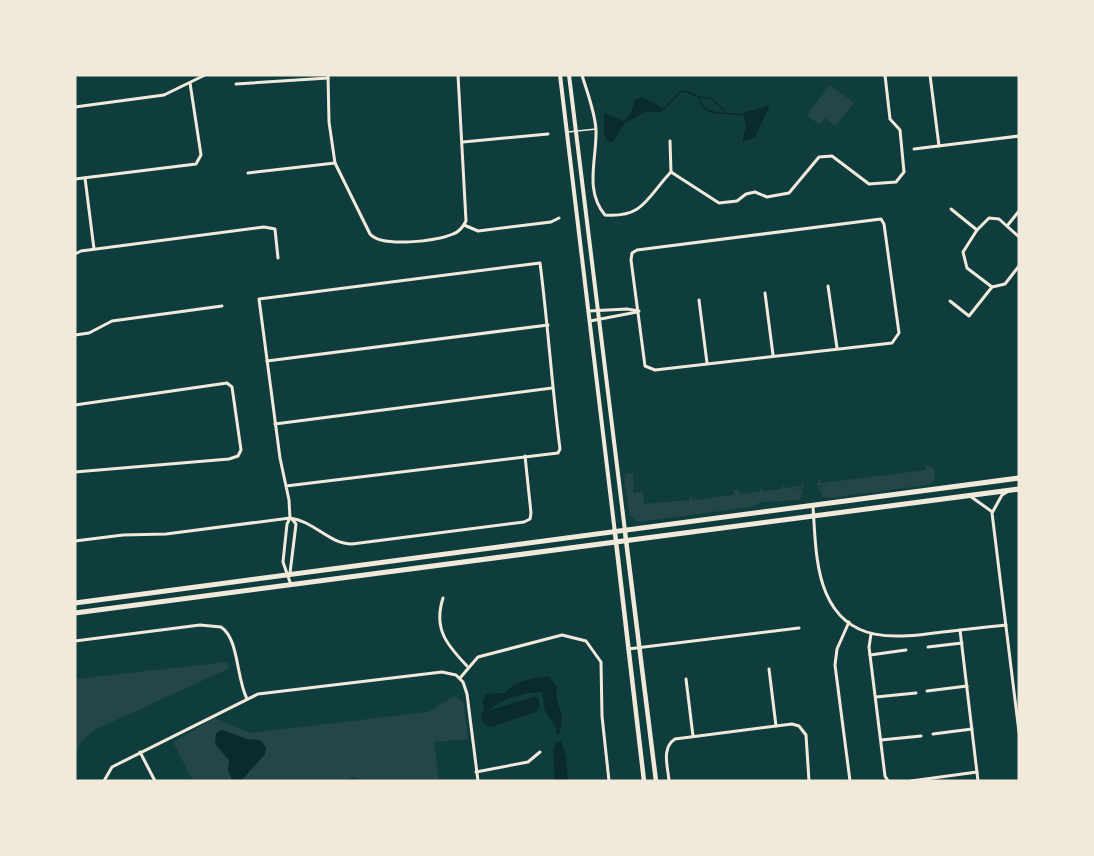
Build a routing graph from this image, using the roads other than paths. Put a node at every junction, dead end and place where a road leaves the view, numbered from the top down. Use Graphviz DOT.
graph roads {
  1 [pos="205,75"];
  2 [pos="458,75"];
  3 [pos="560,75"];
  4 [pos="569,75"];
  5 [pos="582,75"];
  6 [pos="885,75"];
  7 [pos="930,75"];
  8 [pos="328,76"];
  9 [pos="190,83"];
  10 [pos="236,84"];
  11 [pos="75,107"];
  12 [pos="596,129"];
  13 [pos="575,131"];
  14 [pos="567,132"];
  15 [pos="548,134"];
  16 [pos="1019,136"];
  17 [pos="670,141"];
  18 [pos="462,142"];
  19 [pos="939,146"];
  20 [pos="914,149"];
  21 [pos="334,163"];
  22 [pos="671,172"];
  23 [pos="248,173"];
  24 [pos="86,178"];
  25 [pos="75,179"];
  26 [pos="951,209"];
  27 [pos="1019,211"];
  28 [pos="559,218"];
  29 [pos="464,225"];
  30 [pos="1007,226"];
  31 [pos="977,230"];
  32 [pos="1019,237"];
  33 [pos="94,249"];
  34 [pos="75,254"];
  35 [pos="278,258"];
  36 [pos="1019,266"];
  37 [pos="1014,272"];
  38 [pos="1019,276"];
  39 [pos="828,286"];
  40 [pos="992,287"];
  41 [pos="765,293"];
  42 [pos="699,300"];
  43 [pos="950,301"];
  44 [pos="222,306"];
  45 [pos="589,311"];
  46 [pos="598,311"];
  47 [pos="639,311"];
  48 [pos="599,319"];
  49 [pos="590,321"];
  50 [pos="548,325"];
  51 [pos="75,335"];
  52 [pos="837,348"];
  53 [pos="773,355"];
  54 [pos="267,361"];
  55 [pos="707,363"];
  56 [pos="552,388"];
  57 [pos="75,405"];
  58 [pos="275,424"];
  59 [pos="525,456"];
  60 [pos="75,472"];
  61 [pos="1019,478"];
  62 [pos="286,486"];
  63 [pos="1019,489"];
  64 [pos="1009,491"];
  65 [pos="969,496"];
  66 [pos="813,507"];
  67 [pos="992,513"];
  68 [pos="814,517"];
  69 [pos="291,518"];
  70 [pos="625,532"];
  71 [pos="615,533"];
  72 [pos="75,541"];
  73 [pos="627,542"];
  74 [pos="616,543"];
  75 [pos="290,575"];
  76 [pos="291,585"];
  77 [pos="443,598"];
  78 [pos="75,603"];
  79 [pos="75,613"];
  80 [pos="849,622"];
  81 [pos="1006,625"];
  82 [pos="797,628"];
  83 [pos="960,630"];
  84 [pos="871,634"];
  85 [pos="75,641"];
  86 [pos="962,643"];
  87 [pos="640,647"];
  88 [pos="928,648"];
  89 [pos="628,649"];
  90 [pos="906,650"];
  91 [pos="870,655"];
  92 [pos="467,666"];
  93 [pos="769,669"];
  94 [pos="460,678"];
  95 [pos="686,679"];
  96 [pos="967,686"];
  97 [pos="927,691"];
  98 [pos="916,693"];
  99 [pos="875,698"];
  100 [pos="247,699"];
  101 [pos="776,726"];
  102 [pos="972,729"];
  103 [pos="1019,732"];
  104 [pos="933,734"];
  105 [pos="693,736"];
  106 [pos="921,736"];
  107 [pos="880,741"];
  108 [pos="140,752"];
  109 [pos="540,752"];
  110 [pos="477,772"];
  111 [pos="977,772"];
  112 [pos="104,781"];
  113 [pos="154,781"];
  114 [pos="478,781"];
  115 [pos="609,781"];
  116 [pos="644,781"];
  117 [pos="656,781"];
  118 [pos="669,781"];
  119 [pos="809,781"];
  120 [pos="850,781"];
  121 [pos="888,781"];
  122 [pos="911,781"];
  123 [pos="978,781"];
  1 -- 9 [label="street"];
  2 -- 18 [label="street"];
  3 -- 14 [label="street"];
  4 -- 13 [label="street"];
  5 -- 12 [label="street"];
  6 -- 22 [label="street"];
  7 -- 19 [label="street"];
  8 -- 10 [label="street"];
  8 -- 21 [label="street"];
  9 -- 11 [label="street"];
  9 -- 24 [label="street"];
  12 -- 13 [label="lane"];
  12 -- 22 [label="street"];
  13 -- 14 [label="lane"];
  13 -- 46 [label="street"];
  14 -- 45 [label="street"];
  15 -- 18 [label="street"];
  16 -- 19 [label="street"];
  17 -- 22 [label="street"];
  18 -- 29 [label="street"];
  19 -- 20 [label="street"];
  21 -- 23 [label="street"];
  21 -- 29 [label="street"];
  24 -- 25 [label="street"];
  24 -- 33 [label="street"];
  26 -- 31 [label="street"];
  27 -- 30 [label="street"];
  28 -- 29 [label="street"];
  30 -- 31 [label="street"];
  30 -- 32 [label="street"];
  31 -- 40 [label="street"];
  33 -- 34 [label="street"];
  33 -- 35 [label="street"];
  36 -- 37 [label="street"];
  37 -- 38 [label="street"];
  37 -- 40 [label="street"];
  39 -- 52 [label="street"];
  40 -- 43 [label="street"];
  41 -- 53 [label="street"];
  42 -- 55 [label="street"];
  44 -- 51 [label="street"];
  45 -- 46 [label="street"];
  45 -- 49 [label="street"];
  46 -- 47 [label="street"];
  46 -- 48 [label="street"];
  47 -- 48 [label="street"];
  47 -- 52 [label="street"];
  47 -- 55 [label="street"];
  48 -- 49 [label="street"];
  48 -- 70 [label="street"];
  49 -- 71 [label="street"];
  50 -- 54 [label="street"];
  50 -- 54 [label="street"];
  50 -- 56 [label="street"];
  52 -- 53 [label="street"];
  53 -- 55 [label="street"];
  54 -- 58 [label="street"];
  56 -- 58 [label="street"];
  56 -- 59 [label="street"];
  57 -- 60 [label="street"];
  58 -- 62 [label="street"];
  59 -- 62 [label="street"];
  59 -- 69 [label="street"];
  61 -- 66 [label="main road"];
  62 -- 69 [label="street"];
  63 -- 64 [label="main road"];
  64 -- 65 [label="main road"];
  64 -- 67 [label="street"];
  65 -- 67 [label="street"];
  65 -- 68 [label="main road"];
  66 -- 68 [label="street"];
  66 -- 70 [label="main road"];
  67 -- 81 [label="street"];
  68 -- 73 [label="main road"];
  68 -- 80 [label="street"];
  69 -- 72 [label="street"];
  69 -- 75 [label="street"];
  69 -- 75 [label="street"];
  70 -- 71 [label="main road"];
  70 -- 73 [label="main road"];
  71 -- 74 [label="main road"];
  71 -- 75 [label="main road"];
  73 -- 74 [label="main road"];
  73 -- 87 [label="main road"];
  74 -- 76 [label="main road"];
  74 -- 89 [label="main road"];
  75 -- 76 [label="street"];
  75 -- 78 [label="main road"];
  76 -- 79 [label="main road"];
  77 -- 92 [label="street"];
  80 -- 84 [label="street"];
  80 -- 120 [label="street"];
  81 -- 83 [label="street"];
  81 -- 103 [label="street"];
  82 -- 87 [label="street"];
  83 -- 84 [label="street"];
  83 -- 86 [label="street"];
  84 -- 91 [label="street"];
  85 -- 100 [label="street"];
  86 -- 88 [label="street"];
  86 -- 96 [label="street"];
  87 -- 89 [label="street"];
  87 -- 117 [label="main road"];
  89 -- 116 [label="main road"];
  90 -- 91 [label="street"];
  91 -- 99 [label="street"];
  92 -- 94 [label="street"];
  92 -- 115 [label="street"];
  93 -- 101 [label="street"];
  94 -- 100 [label="street"];
  94 -- 110 [label="street"];
  95 -- 105 [label="street"];
  96 -- 97 [label="street"];
  96 -- 102 [label="street"];
  98 -- 99 [label="street"];
  99 -- 107 [label="street"];
  100 -- 108 [label="street"];
  101 -- 105 [label="street"];
  101 -- 119 [label="street"];
  102 -- 104 [label="street"];
  102 -- 111 [label="street"];
  105 -- 118 [label="street"];
  106 -- 107 [label="street"];
  107 -- 121 [label="street"];
  108 -- 112 [label="street"];
  108 -- 113 [label="street"];
  109 -- 110 [label="street"];
  110 -- 114 [label="street"];
  111 -- 122 [label="street"];
  111 -- 123 [label="street"];
}
